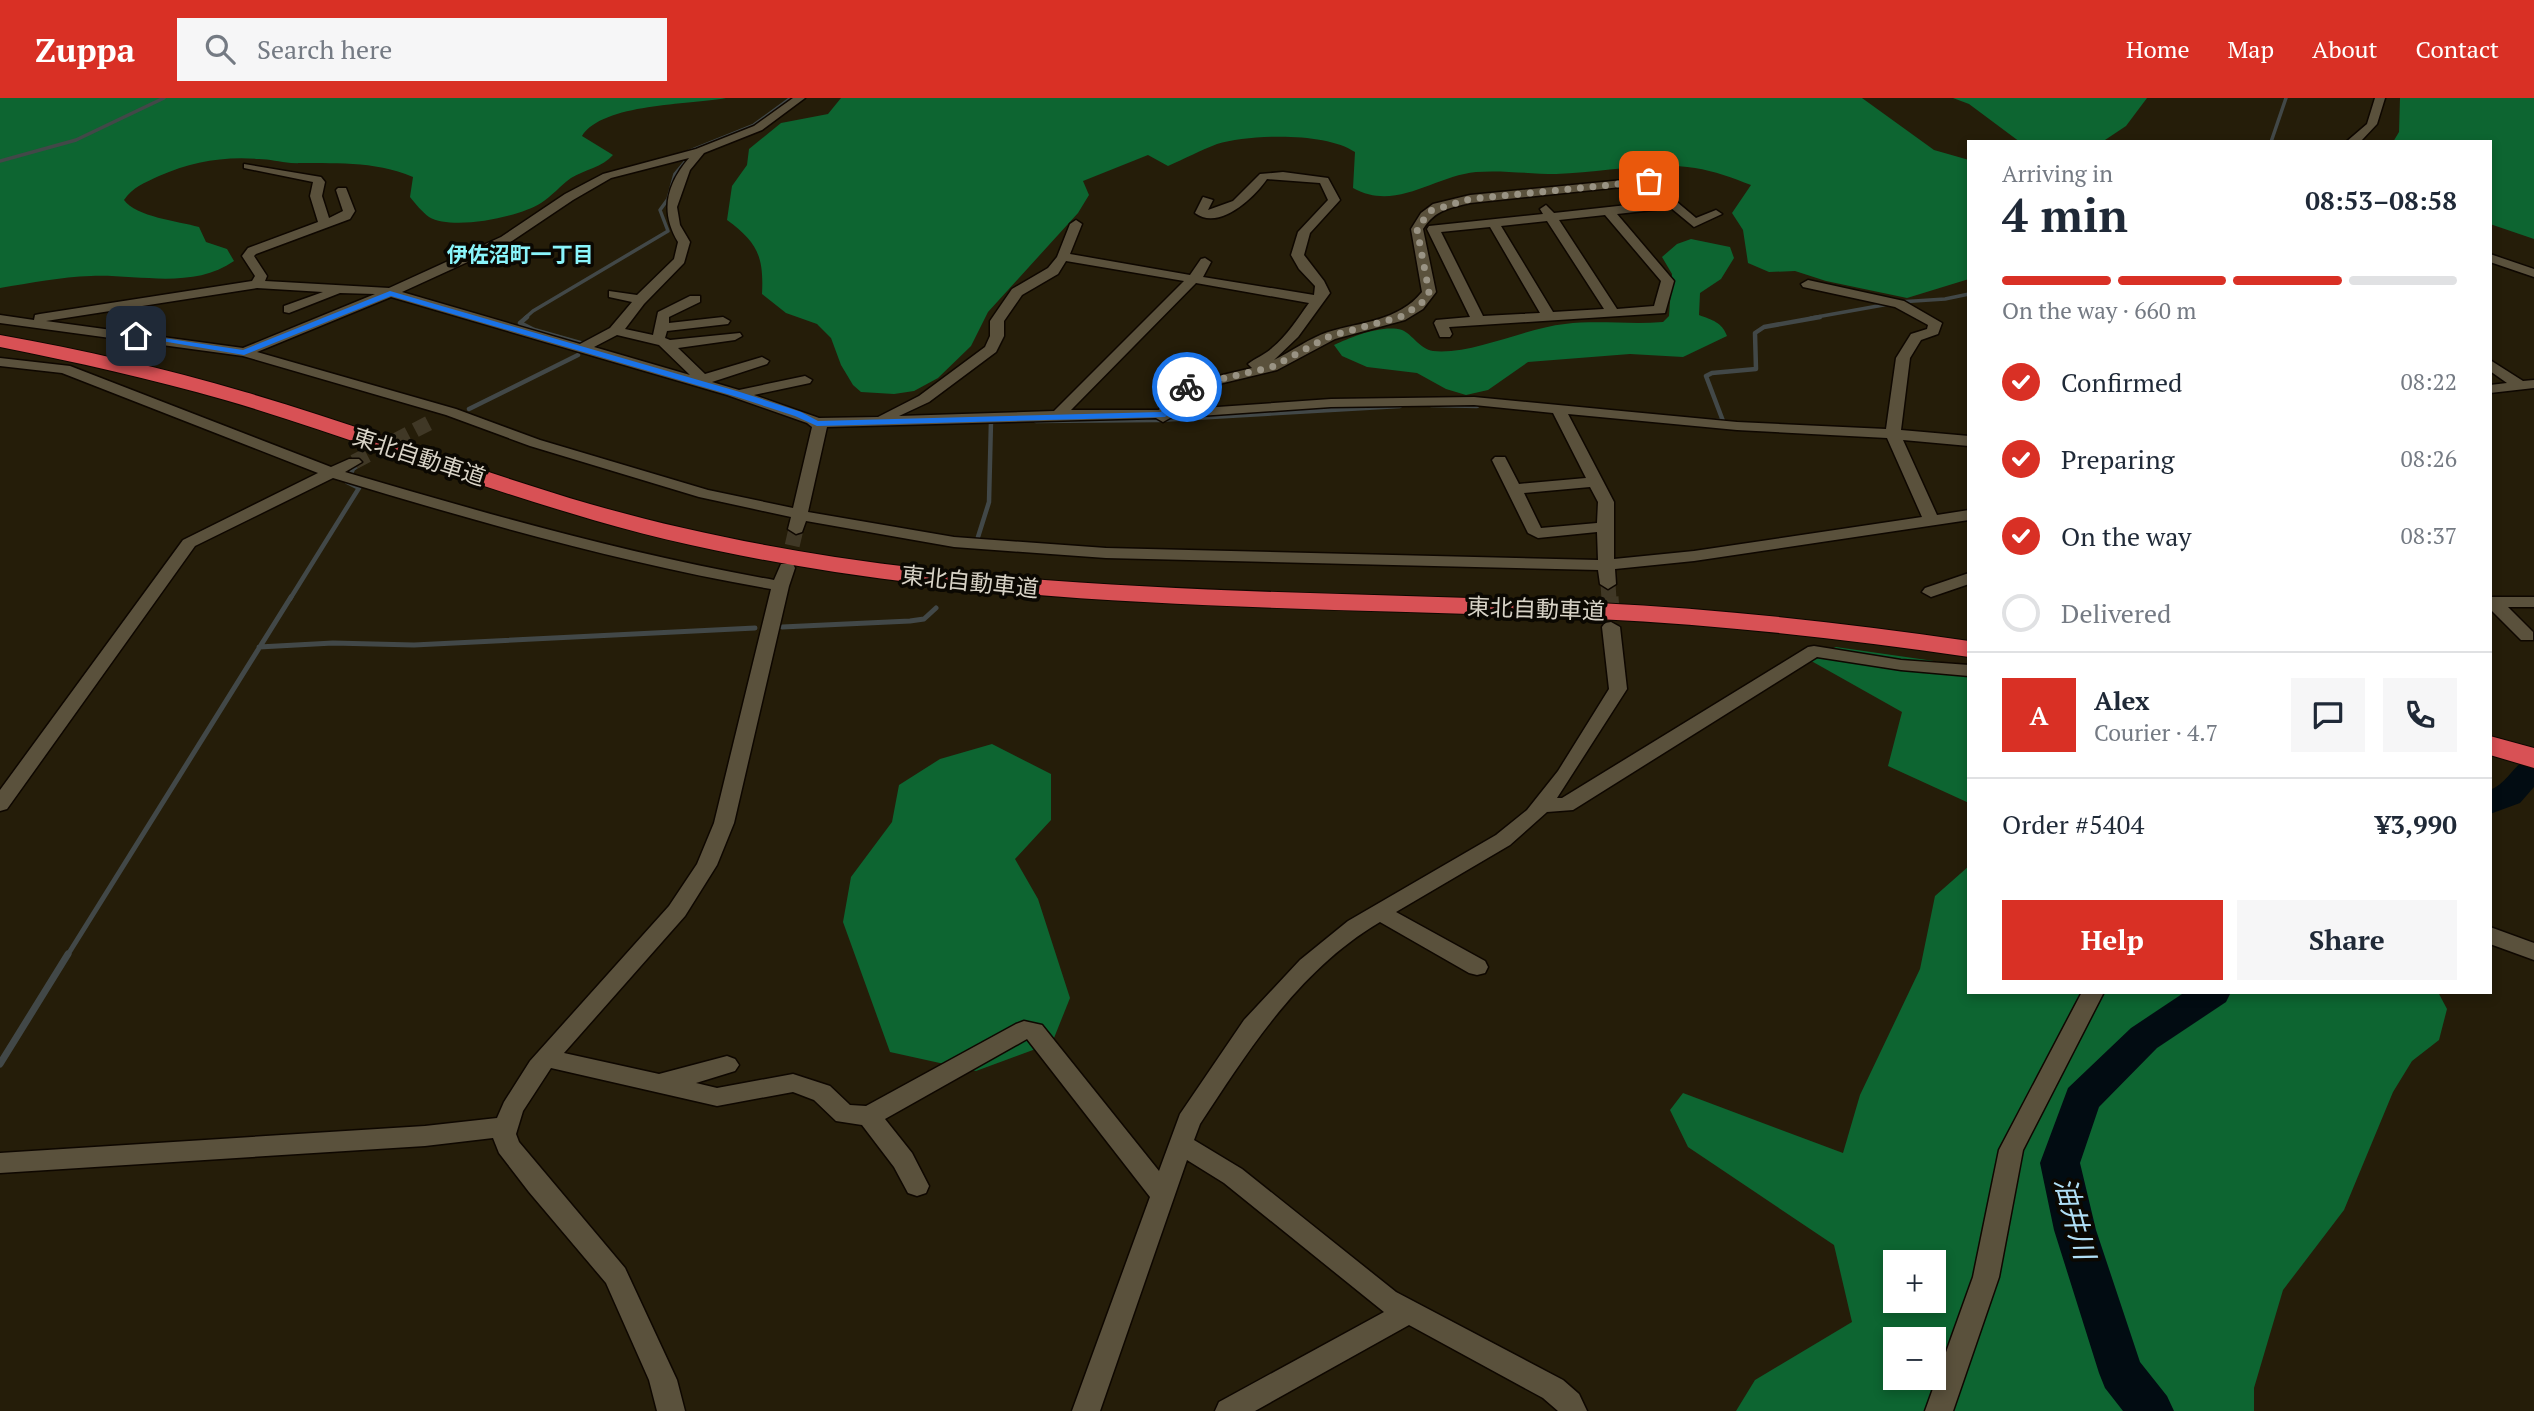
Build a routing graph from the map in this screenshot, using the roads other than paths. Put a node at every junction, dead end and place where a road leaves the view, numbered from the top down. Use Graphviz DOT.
graph roads {
  1 [pos="2380,98"];
  2 [pos="804,102"];
  3 [pos="2356,140"];
  4 [pos="700,151"];
  5 [pos="248,166"];
  6 [pos="1663,168"];
  7 [pos="1649,181"];
  8 [pos="1532,193"];
  9 [pos="1208,200"];
  10 [pos="318,202"];
  11 [pos="1674,204"];
  12 [pos="1608,211"];
  13 [pos="1716,214"];
  14 [pos="1552,216"];
  15 [pos="1493,222"];
  16 [pos="325,224"];
  17 [pos="1076,224"];
  18 [pos="2494,256"];
  19 [pos="1063,257"];
  20 [pos="1205,262"];
  21 [pos="2534,273"];
  22 [pos="1192,279"];
  23 [pos="257,284"];
  24 [pos="1808,284"];
  25 [pos="342,289"];
  26 [pos="390,293"];
  27 [pos="614,294"];
  28 [pos="695,299"];
  29 [pos="640,300"];
  30 [pos="1318,300"];
  31 [pos="289,309"];
  32 [pos="1613,313"];
  33 [pos="1548,316"];
  34 [pos="0,319"];
  35 [pos="1478,320"];
  36 [pos="723,321"];
  37 [pos="25,323"];
  38 [pos="0,329"];
  39 [pos="615,331"];
  40 [pos="1445,334"];
  41 [pos="735,336"];
  42 [pos="662,338"];
  43 [pos="0,341"];
  44 [pos="580,349"];
  45 [pos="244,352"];
  46 [pos="762,361"];
  47 [pos="0,362"];
  48 [pos="2492,365"];
  49 [pos="805,380"];
  50 [pos="704,382"];
  51 [pos="2528,385"];
  52 [pos="1192,386"];
  53 [pos="2492,389"];
  54 [pos="737,394"];
  55 [pos="1558,409"];
  56 [pos="451,412"];
  57 [pos="1058,415"];
  58 [pos="1164,416"];
  59 [pos="881,420"];
  60 [pos="431,422"];
  61 [pos="817,423"];
  62 [pos="1893,434"];
  63 [pos="1967,441"];
  64 [pos="1500,460"];
  65 [pos="346,473"];
  66 [pos="1596,482"];
  67 [pos="1513,489"];
  68 [pos="1967,515"];
  69 [pos="1931,520"];
  70 [pos="798,522"];
  71 [pos="1604,527"];
  72 [pos="1606,565"];
  73 [pos="1967,579"];
  74 [pos="1608,583"];
  75 [pos="1931,592"];
  76 [pos="2492,602"];
  77 [pos="2534,602"];
  78 [pos="1611,628"];
  79 [pos="1967,633"];
  80 [pos="2528,636"];
  81 [pos="1967,649"];
  82 [pos="1967,671"];
  83 [pos="2492,746"];
  84 [pos="2534,758"];
  85 [pos="2492,763"];
  86 [pos="2534,775"];
  87 [pos="0,804"];
  88 [pos="1542,805"];
  89 [pos="1379,912"];
  90 [pos="2492,936"];
  91 [pos="2534,952"];
  92 [pos="1476,967"];
  93 [pos="2092,994"];
  94 [pos="545,1058"];
  95 [pos="727,1065"];
  96 [pos="660,1083"];
  97 [pos="869,1116"];
  98 [pos="506,1127"];
  99 [pos="1181,1144"];
  100 [pos="0,1163"];
  101 [pos="917,1186"];
  102 [pos="1163,1195"];
  103 [pos="1407,1313"];
  104 [pos="671,1411"];
  105 [pos="1086,1411"];
  106 [pos="1229,1411"];
  107 [pos="1573,1411"];
  108 [pos="1939,1411"];
  1 -- 3 [label="street"];
  2 -- 4 [label="street"];
  4 -- 26 [label="street"];
  4 -- 29 [label="street"];
  5 -- 10 [label="street"];
  6 -- 7 [label="street"];
  7 -- 8 [label="street"];
  7 -- 11 [label="street"];
  8 -- 14 [label="street"];
  8 -- 52 [label="street"];
  9 -- 30 [label="street"];
  10 -- 16 [label="street"];
  10 -- 16 [label="street"];
  11 -- 12 [label="street"];
  11 -- 13 [label="street"];
  12 -- 14 [label="street"];
  12 -- 32 [label="street"];
  14 -- 15 [label="street"];
  14 -- 32 [label="street"];
  15 -- 33 [label="street"];
  15 -- 35 [label="street"];
  16 -- 23 [label="street"];
  17 -- 19 [label="street"];
  18 -- 21 [label="street"];
  19 -- 22 [label="street"];
  19 -- 59 [label="street"];
  20 -- 22 [label="street"];
  22 -- 30 [label="street"];
  22 -- 57 [label="street"];
  23 -- 25 [label="street"];
  23 -- 37 [label="street"];
  24 -- 62 [label="street"];
  25 -- 26 [label="street"];
  25 -- 31 [label="street"];
  26 -- 44 [label="street"];
  26 -- 45 [label="street"];
  27 -- 29 [label="street"];
  28 -- 42 [label="street"];
  29 -- 39 [label="street"];
  30 -- 52 [label="street"];
  32 -- 33 [label="street"];
  33 -- 35 [label="street"];
  34 -- 37 [label="street"];
  35 -- 40 [label="street"];
  36 -- 42 [label="street"];
  37 -- 45 [label="street"];
  38 -- 79 [label="highway, 東北自動車道"];
  39 -- 42 [label="street"];
  39 -- 44 [label="street"];
  41 -- 42 [label="street"];
  42 -- 50 [label="street"];
  43 -- 81 [label="highway, 東北自動車道"];
  44 -- 50 [label="street"];
  45 -- 56 [label="street"];
  46 -- 50 [label="street"];
  47 -- 65 [label="street"];
  48 -- 51 [label="street"];
  49 -- 54 [label="street"];
  50 -- 54 [label="street"];
  51 -- 53 [label="street"];
  52 -- 58 [label="street"];
  54 -- 61 [label="street"];
  55 -- 58 [label="street"];
  55 -- 62 [label="street"];
  55 -- 66 [label="street"];
  56 -- 60 [label="street"];
  56 -- 70 [label="street"];
  57 -- 58 [label="street"];
  57 -- 59 [label="street"];
  59 -- 61 [label="street"];
  61 -- 70 [label="street"];
  62 -- 63 [label="street"];
  62 -- 69 [label="street"];
  64 -- 67 [label="street"];
  65 -- 87 [label="street"];
  65 -- 94 [label="street"];
  66 -- 67 [label="street"];
  66 -- 71 [label="street"];
  67 -- 71 [label="street"];
  68 -- 69 [label="street"];
  69 -- 72 [label="street"];
  70 -- 72 [label="street"];
  71 -- 72 [label="street"];
  72 -- 74 [label="street"];
  73 -- 75 [label="street"];
  76 -- 77 [label="street"];
  76 -- 80 [label="street"];
  78 -- 88 [label="street"];
  82 -- 88 [label="street"];
  83 -- 84 [label="highway"];
  85 -- 86 [label="highway"];
  88 -- 89 [label="street"];
  89 -- 92 [label="street"];
  89 -- 99 [label="street"];
  90 -- 91 [label="street"];
  93 -- 108 [label="street"];
  94 -- 96 [label="street"];
  94 -- 98 [label="street"];
  95 -- 96 [label="street"];
  96 -- 97 [label="street"];
  97 -- 101 [label="street"];
  97 -- 102 [label="street"];
  98 -- 100 [label="street"];
  98 -- 104 [label="street"];
  99 -- 102 [label="street"];
  99 -- 103 [label="street"];
  102 -- 105 [label="street"];
  103 -- 106 [label="street"];
  103 -- 107 [label="street"];
}
